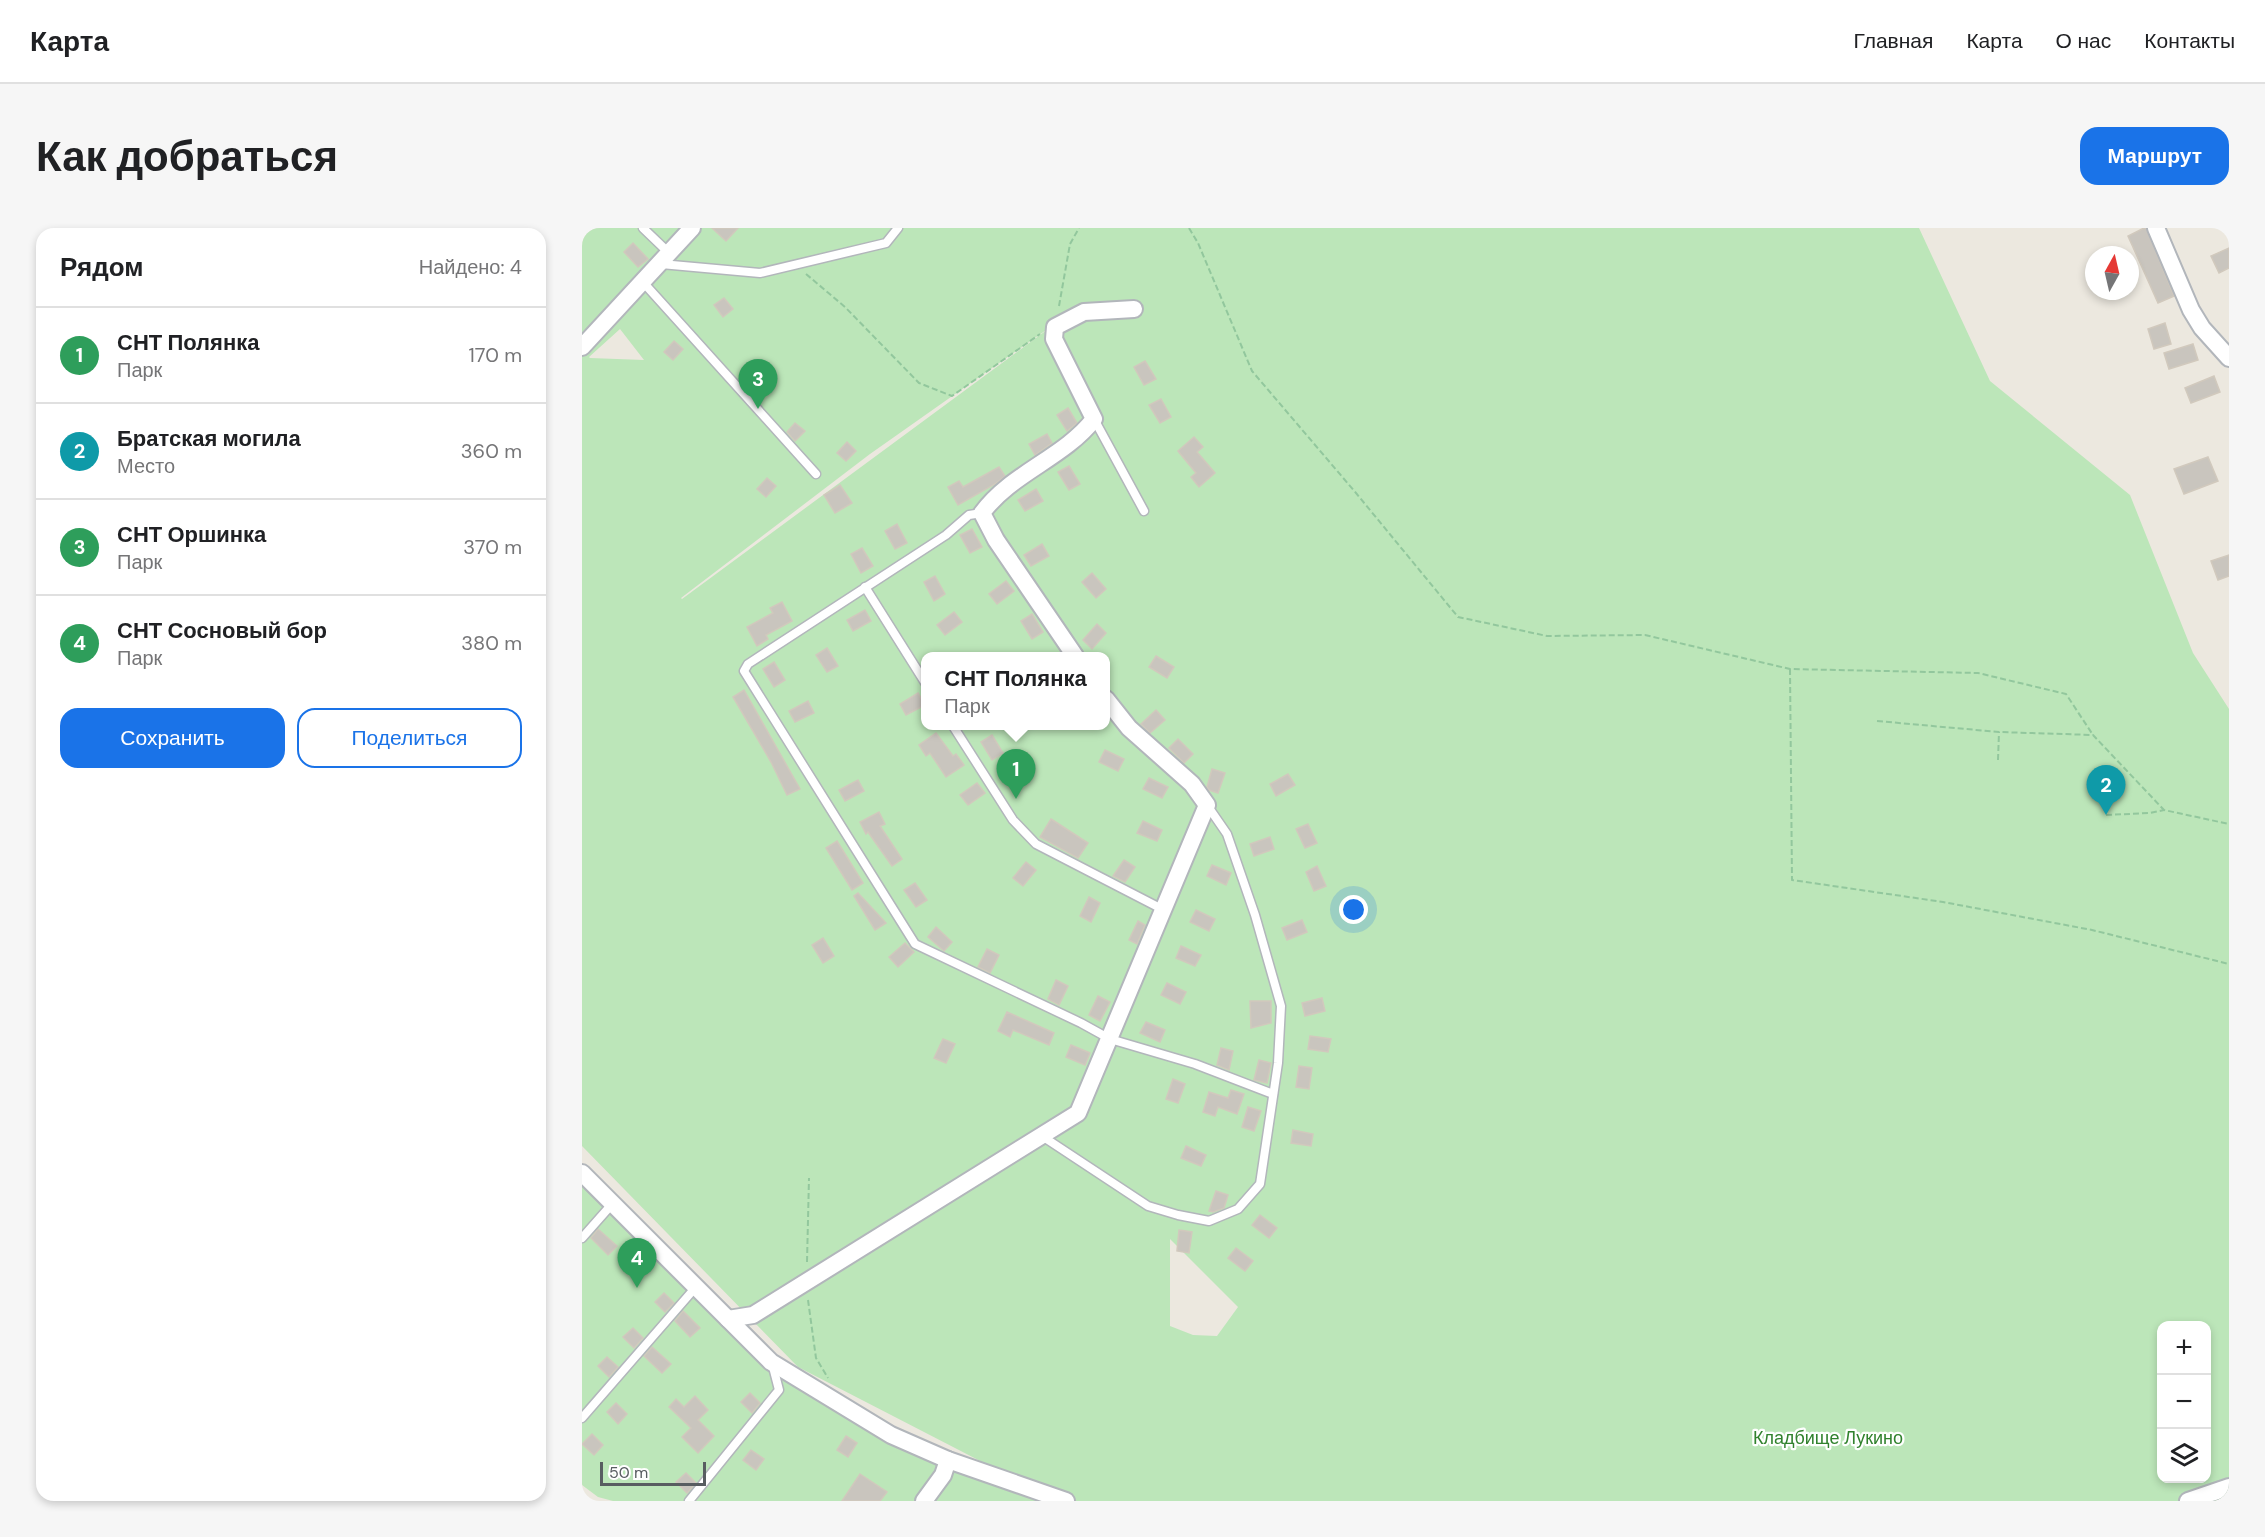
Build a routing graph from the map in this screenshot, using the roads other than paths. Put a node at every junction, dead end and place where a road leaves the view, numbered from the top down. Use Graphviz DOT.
graph roads {
  1 [pos="643,228"];
  2 [pos="692,228"];
  3 [pos="898,228"];
  4 [pos="2156,228"];
  5 [pos="664,258"];
  6 [pos="642,281"];
  7 [pos="1134,309"];
  8 [pos="582,347"];
  9 [pos="2229,358"];
  10 [pos="1094,419"];
  11 [pos="816,474"];
  12 [pos="1144,511"];
  13 [pos="982,513"];
  14 [pos="865,587"];
  15 [pos="1072,652"];
  16 [pos="921,676"];
  17 [pos="1110,704"];
  18 [pos="956,730"];
  19 [pos="1207,805"];
  20 [pos="1162,909"];
  21 [pos="1110,1039"];
  22 [pos="1273,1094"];
  23 [pos="1041,1136"];
  24 [pos="582,1173"];
  25 [pos="613,1203"];
  26 [pos="582,1238"];
  27 [pos="695,1288"];
  28 [pos="728,1319"];
  29 [pos="771,1362"];
  30 [pos="582,1419"];
  31 [pos="948,1460"];
  32 [pos="2229,1487"];
  33 [pos="689,1501"];
  34 [pos="924,1501"];
  35 [pos="1066,1501"];
  36 [pos="2188,1501"];
  1 -- 5 [label="lane"];
  2 -- 5 [label="street"];
  3 -- 5 [label="lane"];
  4 -- 9 [label="street"];
  5 -- 6 [label="street"];
  6 -- 8 [label="street"];
  6 -- 11 [label="lane"];
  7 -- 10 [label="street"];
  10 -- 12 [label="lane"];
  10 -- 13 [label="street"];
  13 -- 14 [label="lane"];
  13 -- 15 [label="street"];
  14 -- 16 [label="lane"];
  14 -- 21 [label="lane"];
  17 -- 19 [label="street"];
  18 -- 20 [label="lane"];
  19 -- 20 [label="street"];
  19 -- 22 [label="lane"];
  20 -- 21 [label="street"];
  21 -- 22 [label="lane"];
  21 -- 23 [label="street"];
  22 -- 23 [label="lane"];
  23 -- 28 [label="street"];
  24 -- 25 [label="street"];
  25 -- 26 [label="lane"];
  25 -- 27 [label="street"];
  27 -- 28 [label="street"];
  27 -- 30 [label="lane"];
  28 -- 29 [label="street"];
  29 -- 31 [label="street"];
  29 -- 33 [label="lane"];
  31 -- 34 [label="street"];
  31 -- 35 [label="street"];
  32 -- 36 [label="street"];
}
